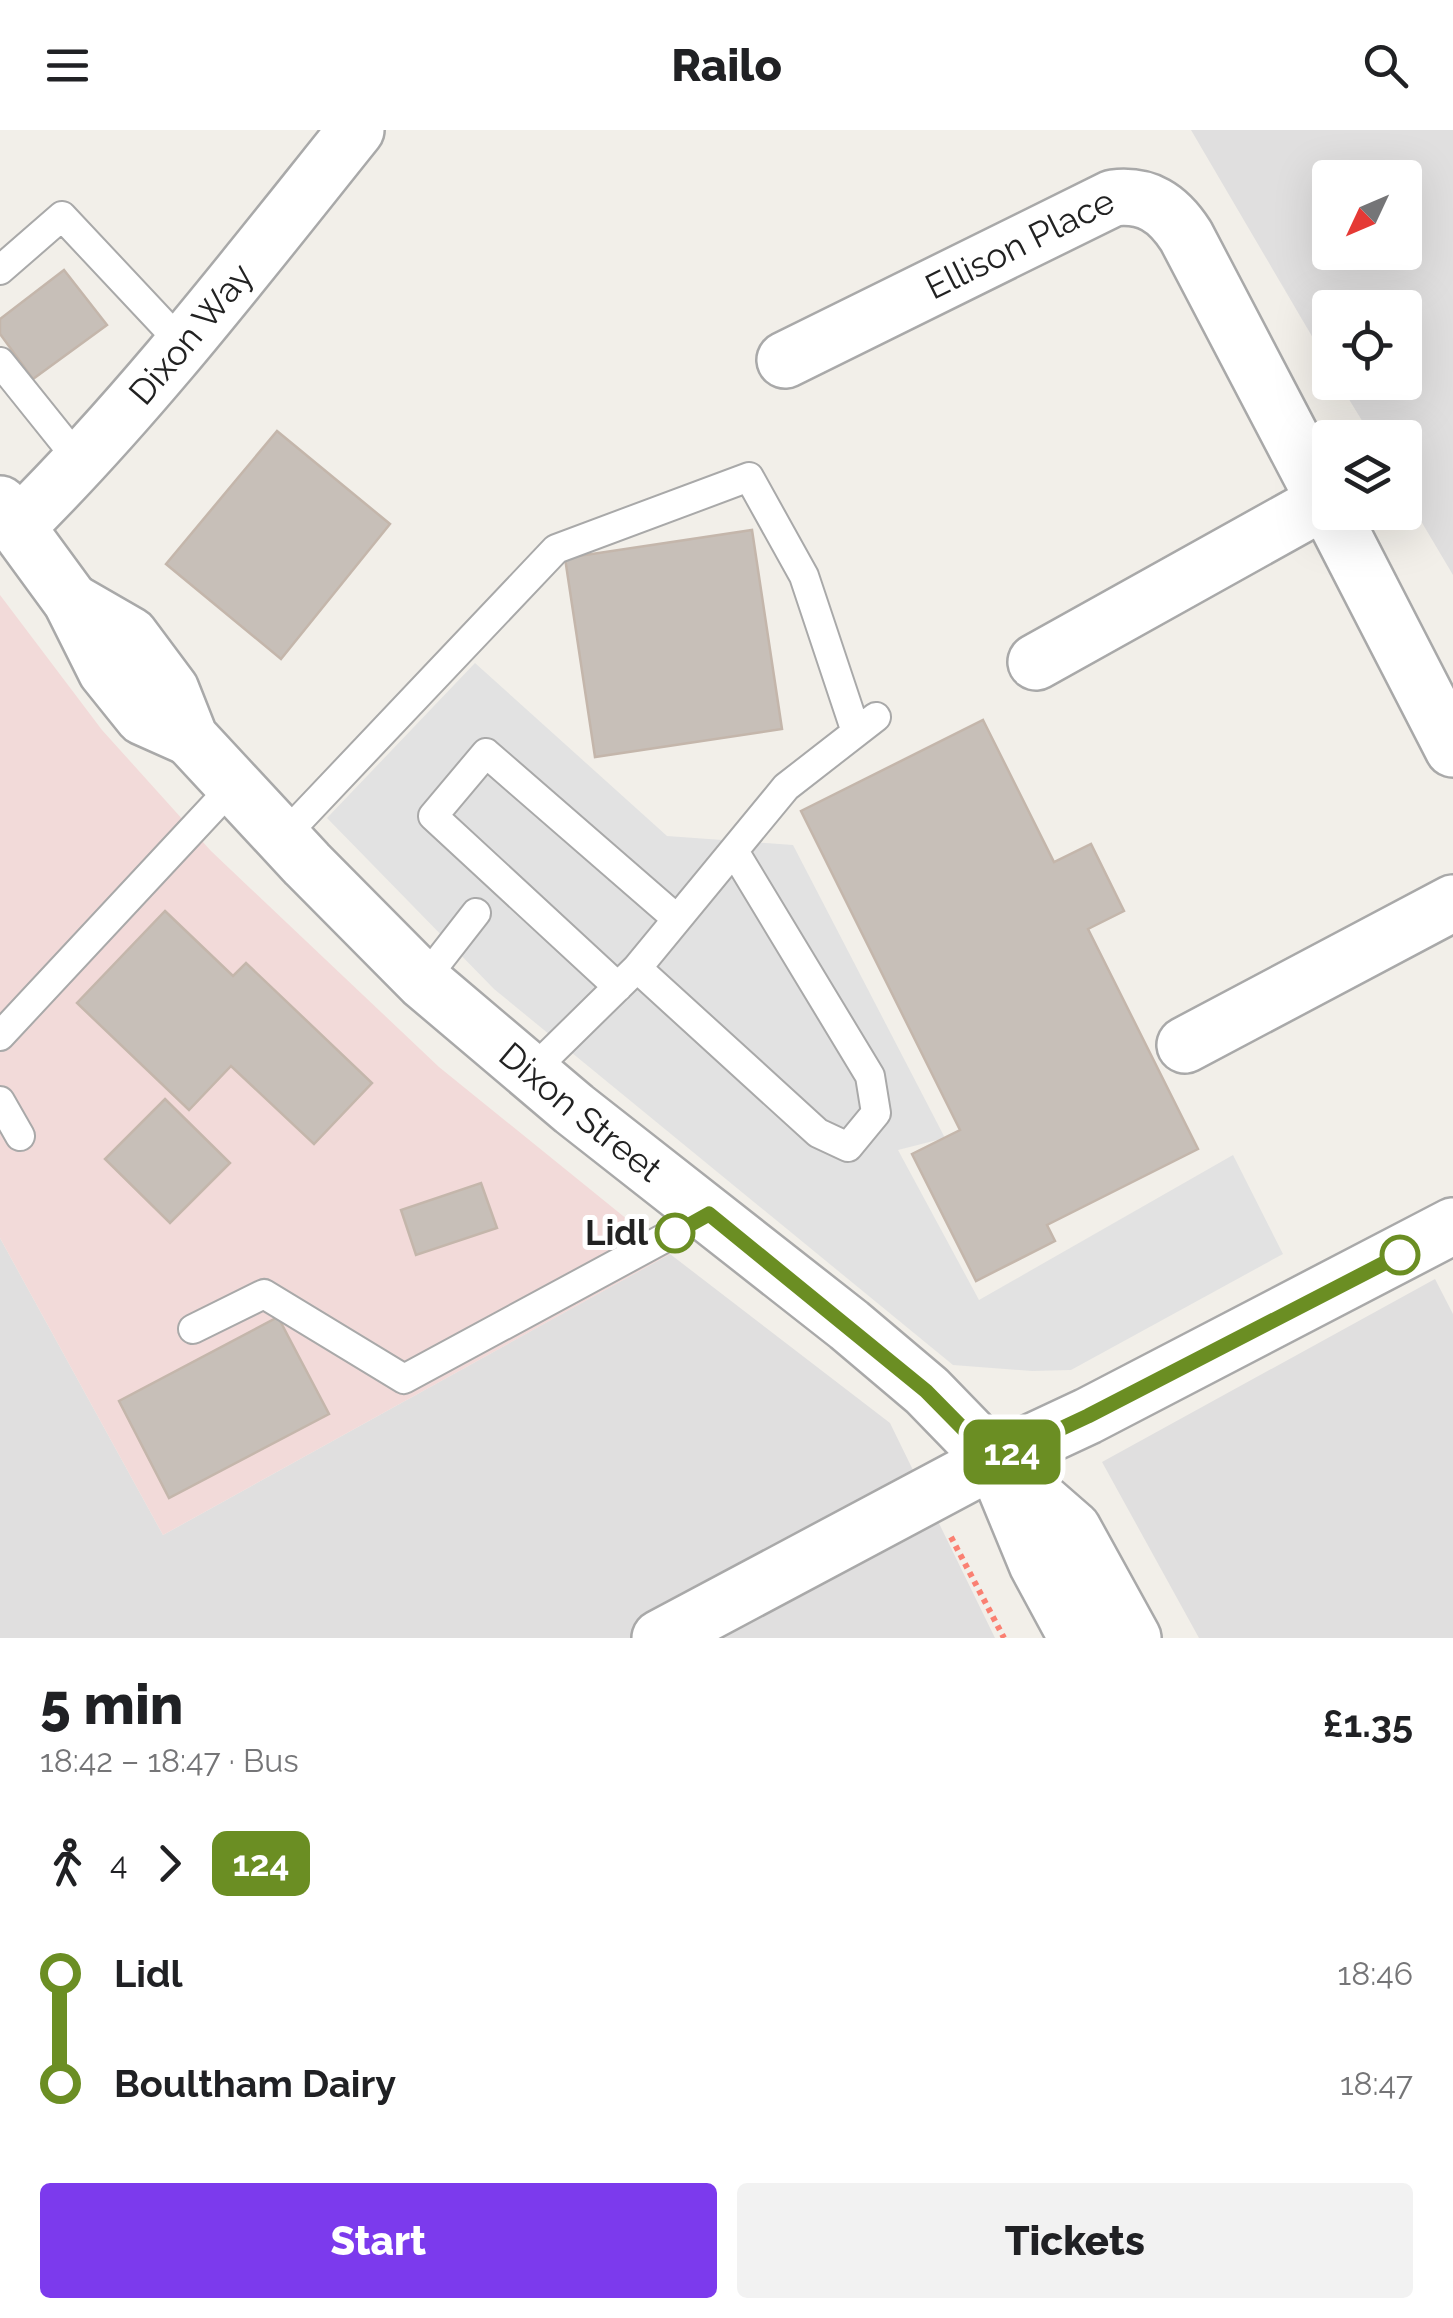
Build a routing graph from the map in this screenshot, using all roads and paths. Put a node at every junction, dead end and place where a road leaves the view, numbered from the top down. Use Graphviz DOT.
graph roads {
  1 [pos="356,130"];
  2 [pos="0,270"];
  3 [pos="184,346"];
  4 [pos="785,360"];
  5 [pos="0,362"];
  6 [pos="81,463"];
  7 [pos="1312,477"];
  8 [pos="9,516"];
  9 [pos="1312,516"];
  10 [pos="1339,530"];
  11 [pos="1036,662"];
  12 [pos="1453,749"];
  13 [pos="234,786"];
  14 [pos="283,837"];
  15 [pos="734,851"];
  16 [pos="1453,903"];
  17 [pos="476,914"];
  18 [pos="677,920"];
  19 [pos="628,978"];
  20 [pos="424,980"];
  21 [pos="0,1036"];
  22 [pos="1186,1045"];
  23 [pos="532,1072"];
  24 [pos="0,1101"];
  25 [pos="20,1136"];
  26 [pos="709,1214"];
  27 [pos="1453,1226"];
  28 [pos="193,1329"];
  29 [pos="994,1460"];
  30 [pos="929,1496"];
  31 [pos="660,1638"];
  32 [pos="1004,1638"];
  33 [pos="1077,1638"];
  34 [pos="1133,1638"];
  1 -- 3 [label="street, Dixon Way"];
  2 -- 3 [label="lane"];
  3 -- 6 [label="street, Dixon Way"];
  4 -- 7 [label="street, Ellison Place"];
  5 -- 6 [label="lane"];
  6 -- 8 [label="street, Dixon Way"];
  8 -- 13 [label="street, Dixon Street"];
  9 -- 11 [label="street"];
  10 -- 12 [label="street, Ellison Place"];
  13 -- 14 [label="street, Dixon Street"];
  13 -- 21 [label="lane"];
  14 -- 15 [label="lane"];
  14 -- 20 [label="street, Dixon Street"];
  15 -- 18 [label="lane"];
  15 -- 19 [label="lane"];
  16 -- 22 [label="street"];
  17 -- 20 [label="lane"];
  18 -- 19 [label="lane"];
  18 -- 19 [label="lane"];
  19 -- 23 [label="lane"];
  20 -- 23 [label="street, Dixon Street"];
  23 -- 26 [label="street, Dixon Street"];
  24 -- 25 [label="lane"];
  26 -- 28 [label="lane"];
  26 -- 29 [label="street, Dixon Street"];
  27 -- 29 [label="street"];
  29 -- 30 [label="street"];
  29 -- 33 [label="street, Dixon Street"];
  29 -- 34 [label="street, Dixon Street"];
  30 -- 31 [label="street"];
  30 -- 32 [label="path"];
}
